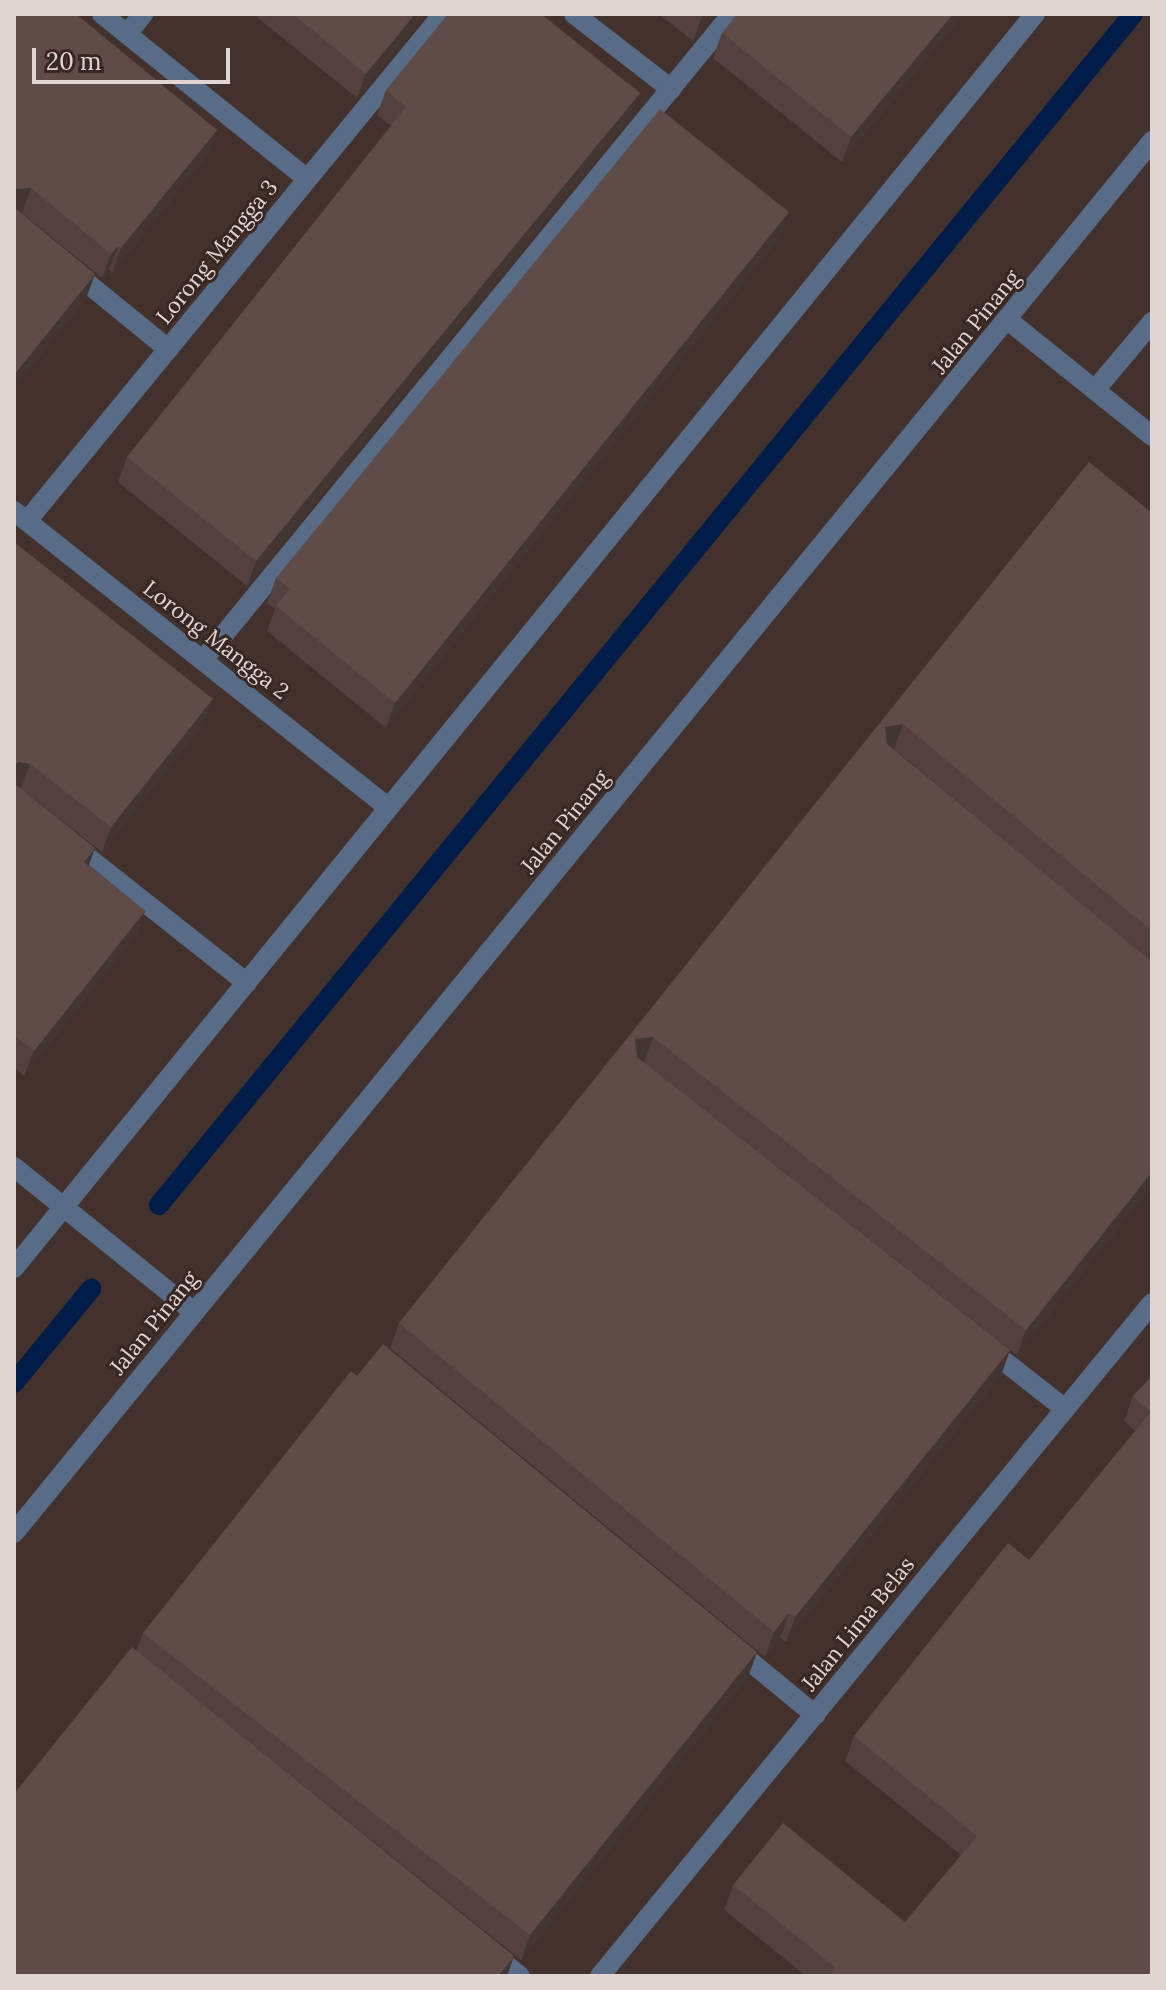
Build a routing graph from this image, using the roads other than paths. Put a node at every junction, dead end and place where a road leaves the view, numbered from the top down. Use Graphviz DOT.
graph roads {
  1 [pos="102,14"];
  2 [pos="143,14"];
  3 [pos="443,14"];
  4 [pos="574,14"];
  5 [pos="732,14"];
  6 [pos="1035,14"];
  7 [pos="127,34"];
  8 [pos="671,89"];
  9 [pos="1152,141"];
  10 [pos="307,179"];
  11 [pos="50,252"];
  12 [pos="1009,321"];
  13 [pos="1152,322"];
  14 [pos="168,349"];
  15 [pos="1095,390"];
  16 [pos="1152,436"];
  17 [pos="20,516"];
  18 [pos="203,660"];
  19 [pos="389,808"];
  20 [pos="51,828"];
  21 [pos="247,983"];
  22 [pos="14,1167"];
  23 [pos="64,1207"];
  24 [pos="14,1268"];
  25 [pos="1152,1303"];
  26 [pos="194,1312"];
  27 [pos="967,1332"];
  28 [pos="1065,1409"];
  29 [pos="14,1533"];
  30 [pos="719,1635"];
  31 [pos="815,1715"];
  32 [pos="470,1937"];
  33 [pos="520,1976"];
  34 [pos="600,1976"];
  1 -- 7 [label="street"];
  2 -- 7 [label="street"];
  3 -- 10 [label="street, Lorong Mangga 3"];
  4 -- 8 [label="street"];
  5 -- 8 [label="street"];
  6 -- 19 [label="street"];
  7 -- 10 [label="street"];
  8 -- 18 [label="street"];
  9 -- 12 [label="street, Jalan Pinang"];
  10 -- 14 [label="street, Lorong Mangga 3"];
  11 -- 14 [label="street"];
  12 -- 15 [label="street"];
  12 -- 26 [label="street, Jalan Pinang"];
  13 -- 15 [label="street"];
  14 -- 17 [label="street, Lorong Mangga 3"];
  15 -- 16 [label="street"];
  17 -- 18 [label="street, Lorong Mangga 2"];
  18 -- 19 [label="street, Lorong Mangga 2"];
  19 -- 21 [label="street"];
  20 -- 21 [label="street"];
  21 -- 23 [label="street"];
  22 -- 23 [label="street"];
  23 -- 24 [label="street"];
  23 -- 26 [label="street"];
  25 -- 28 [label="street, Jalan Lima Belas"];
  26 -- 29 [label="street, Jalan Pinang"];
  27 -- 28 [label="street"];
  28 -- 31 [label="street, Jalan Lima Belas"];
  30 -- 31 [label="street"];
  31 -- 34 [label="street, Jalan Lima Belas"];
  32 -- 33 [label="street"];
}
